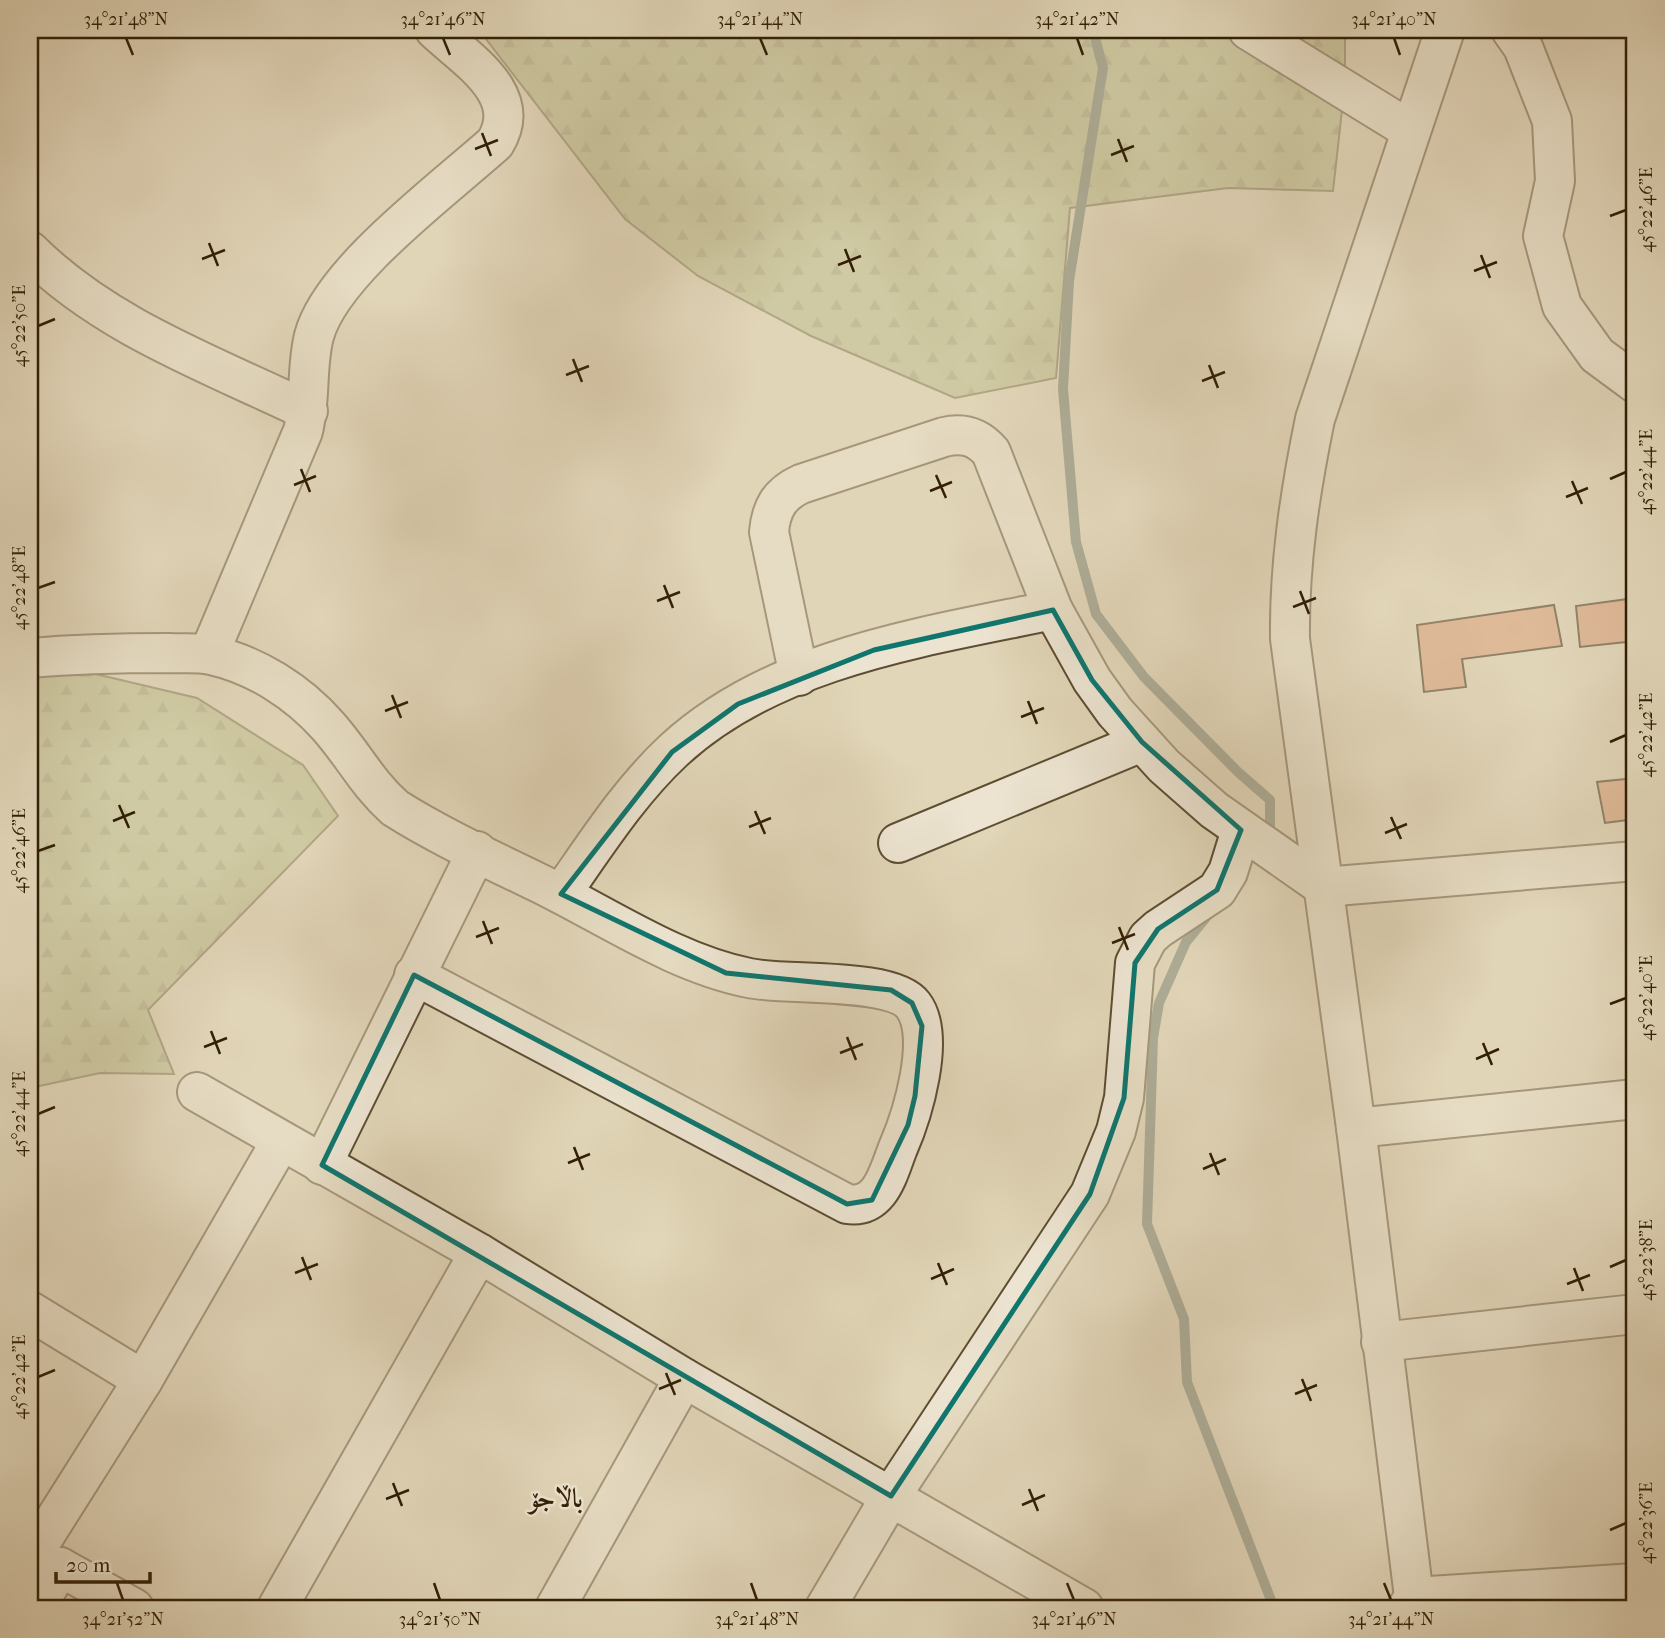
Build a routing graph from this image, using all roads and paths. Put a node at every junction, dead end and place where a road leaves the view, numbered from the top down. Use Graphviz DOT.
graph roads {
  1 [pos="435,30"];
  2 [pos="1248,30"];
  3 [pos="1445,30"];
  4 [pos="1511,30"];
  5 [pos="1410,130"];
  6 [pos="30,251"];
  7 [pos="1635,383"];
  8 [pos="308,411"];
  9 [pos="1053,610"];
  10 [pos="209,654"];
  11 [pos="30,658"];
  12 [pos="799,677"];
  13 [pos="1142,742"];
  14 [pos="1241,830"];
  15 [pos="898,844"];
  16 [pos="477,851"];
  17 [pos="1635,861"];
  18 [pos="1324,887"];
  19 [pos="561,894"];
  20 [pos="414,975"];
  21 [pos="197,1092"];
  22 [pos="1635,1099"];
  23 [pos="1356,1128"];
  24 [pos="281,1141"];
  25 [pos="322,1165"];
  26 [pos="480,1253"];
  27 [pos="30,1311"];
  28 [pos="1635,1314"];
  29 [pos="1381,1342"];
  30 [pos="684,1378"];
  31 [pos="144,1380"];
  32 [pos="891,1496"];
  33 [pos="38,1577"];
  34 [pos="1635,1583"];
  35 [pos="1410,1603"];
  36 [pos="134,1608"];
  37 [pos="277,1608"];
  38 [pos="555,1608"];
  39 [pos="825,1608"];
  40 [pos="1084,1608"];
  1 -- 8 [label="street"];
  2 -- 5 [label="street"];
  3 -- 5 [label="street"];
  4 -- 7 [label="street"];
  5 -- 18 [label="street"];
  6 -- 8 [label="street"];
  8 -- 10 [label="street"];
  9 -- 12 [label="street"];
  9 -- 12 [label="street"];
  9 -- 13 [label="street"];
  10 -- 11 [label="street"];
  10 -- 16 [label="street"];
  12 -- 19 [label="street"];
  13 -- 14 [label="street"];
  13 -- 15 [label="street"];
  14 -- 18 [label="street"];
  14 -- 32 [label="street"];
  16 -- 19 [label="street"];
  16 -- 20 [label="street"];
  17 -- 18 [label="street"];
  18 -- 23 [label="street"];
  19 -- 20 [label="street"];
  20 -- 25 [label="street"];
  21 -- 24 [label="street"];
  22 -- 23 [label="street"];
  23 -- 29 [label="street"];
  24 -- 25 [label="street"];
  24 -- 31 [label="street"];
  25 -- 26 [label="street"];
  26 -- 30 [label="street"];
  26 -- 37 [label="street"];
  27 -- 31 [label="street"];
  28 -- 29 [label="street"];
  29 -- 35 [label="street"];
  30 -- 32 [label="street"];
  30 -- 38 [label="street"];
  31 -- 33 [label="street"];
  32 -- 39 [label="street"];
  32 -- 40 [label="street"];
  33 -- 36 [label="street"];
  34 -- 35 [label="street"];
}
